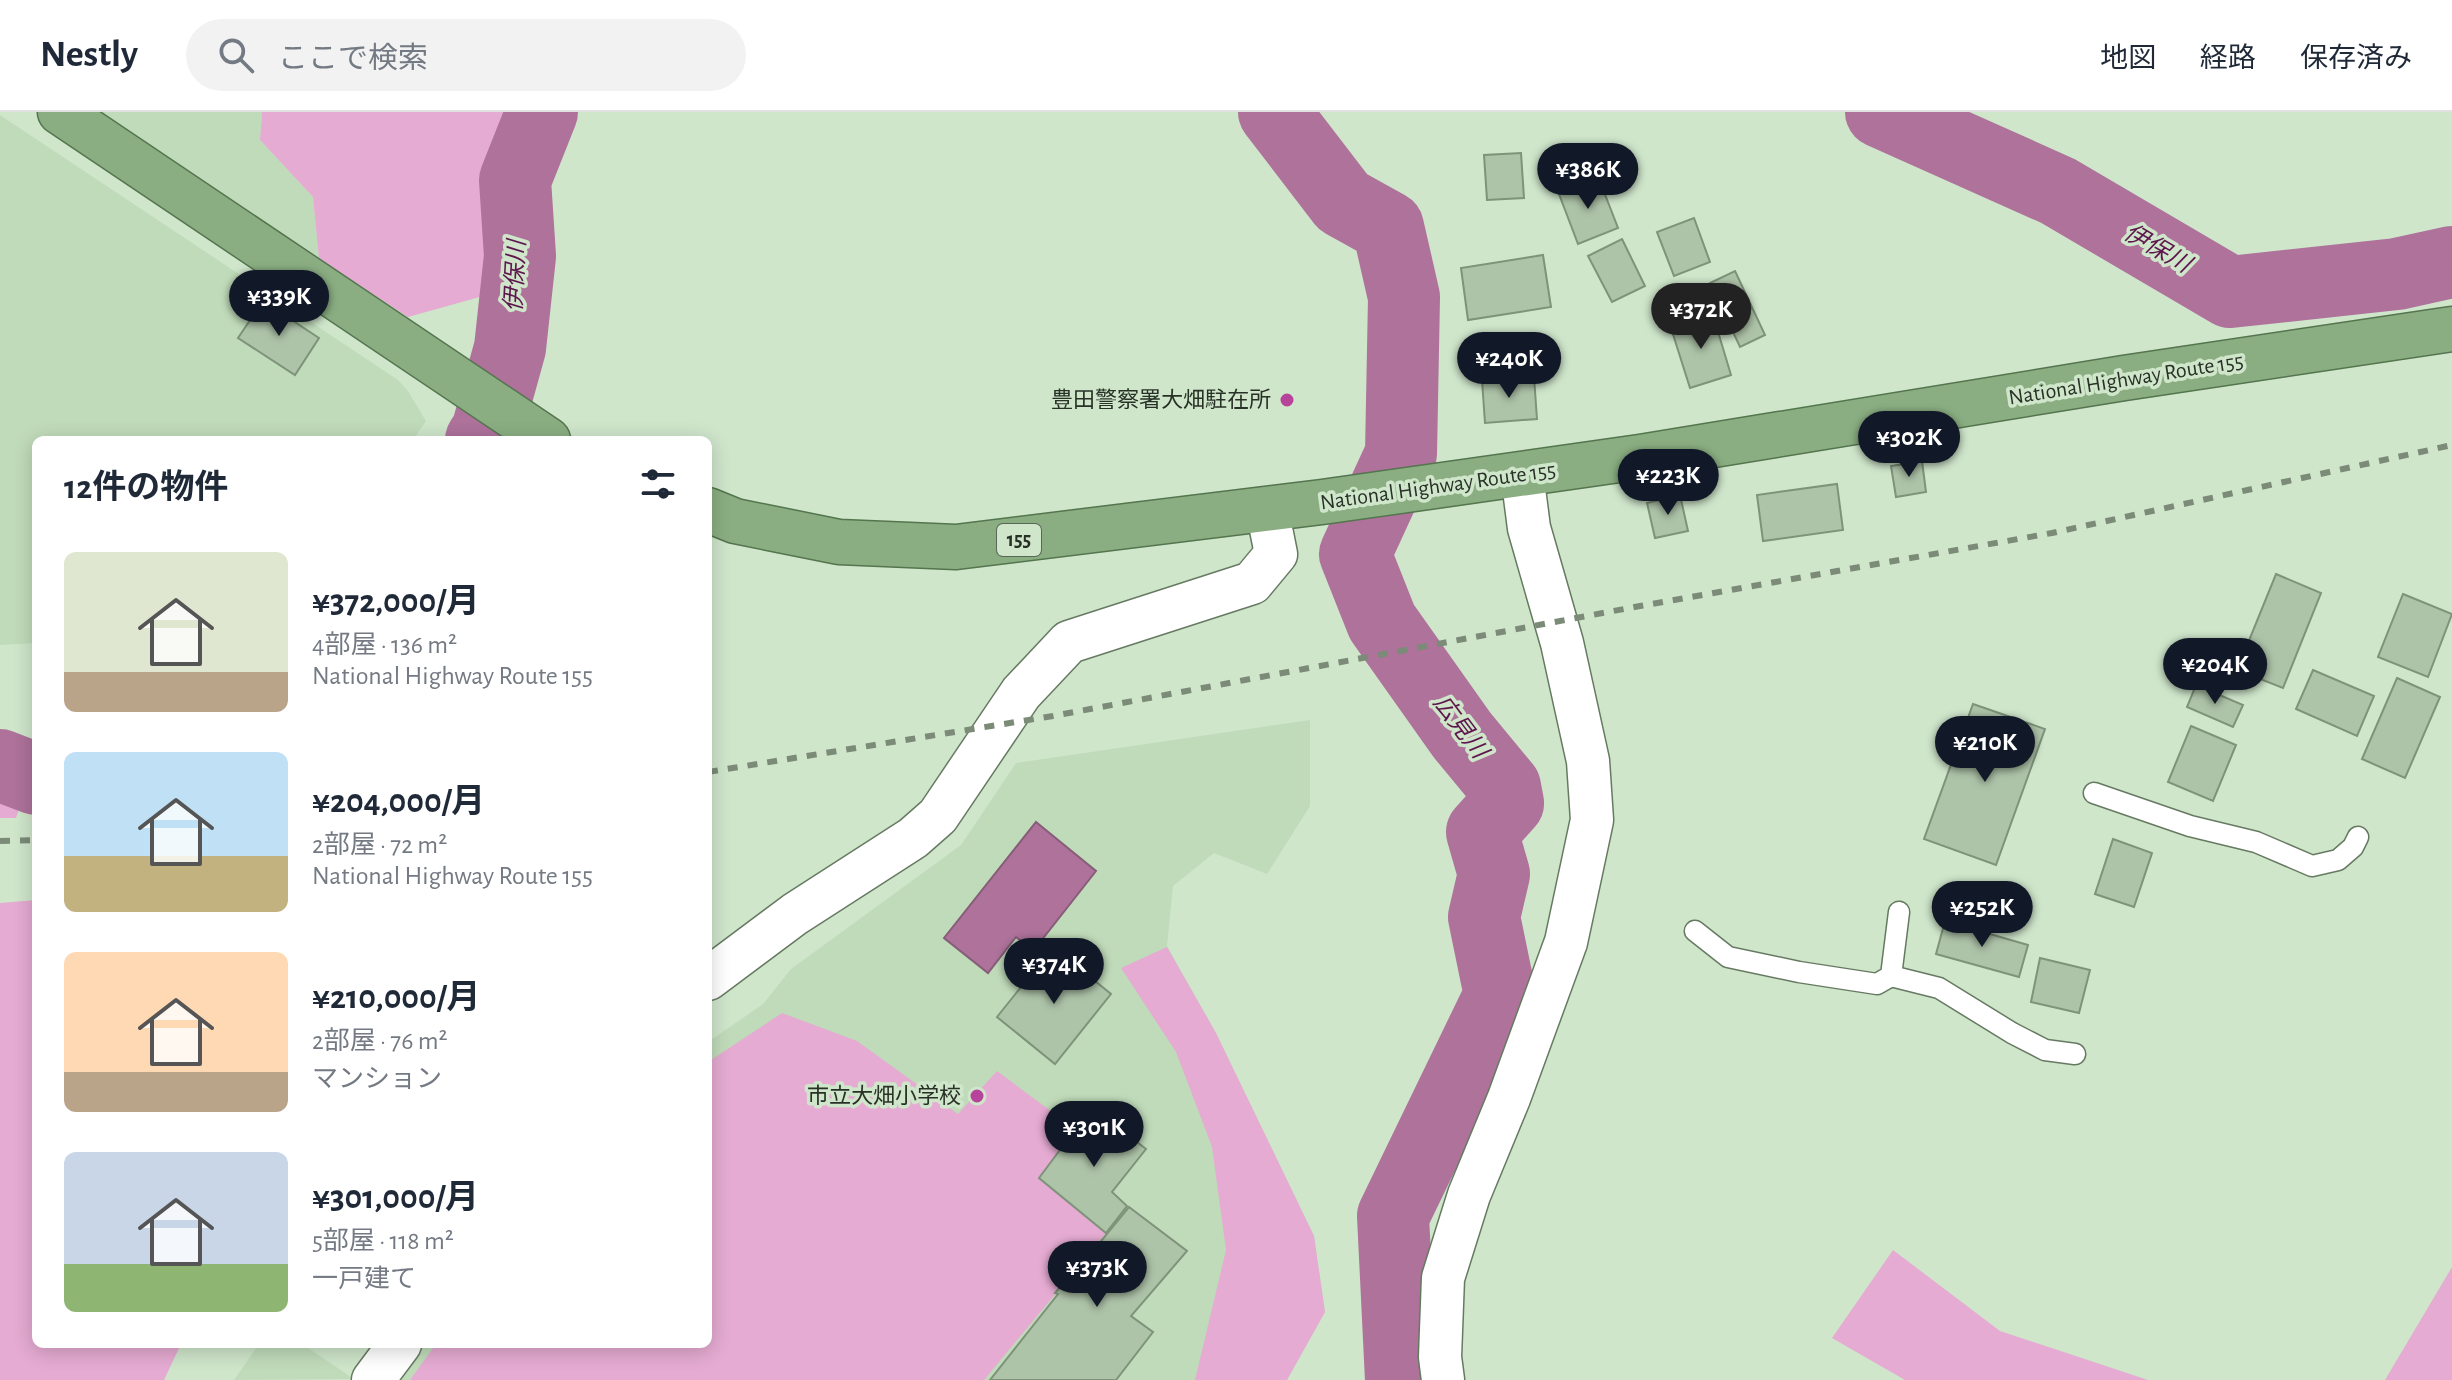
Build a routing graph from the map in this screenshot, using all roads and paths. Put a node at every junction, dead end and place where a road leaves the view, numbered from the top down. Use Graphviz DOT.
graph roads {
  1 [pos="60,112"];
  2 [pos="2452,329"];
  3 [pos="542,436"];
  4 [pos="1522,474"];
  5 [pos="1267,509"];
  6 [pos="712,512"];
  7 [pos="2094,793"];
  8 [pos="2358,837"];
  9 [pos="1899,912"];
  10 [pos="1695,931"];
  11 [pos="712,976"];
  12 [pos="1891,976"];
  13 [pos="2075,1054"];
  14 [pos="397,1348"];
  15 [pos="373,1380"];
  16 [pos="1443,1380"];
  1 -- 3 [label="highway"];
  2 -- 4 [label="highway, National Highway Route 155 / 155"];
  4 -- 5 [label="highway, National Highway Route 155 / 155"];
  4 -- 16 [label="street"];
  5 -- 6 [label="highway, National Highway Route 155 / 155"];
  5 -- 11 [label="street"];
  7 -- 8 [label="lane"];
  9 -- 12 [label="lane"];
  10 -- 12 [label="lane"];
  12 -- 13 [label="lane"];
  14 -- 15 [label="street"];
}
